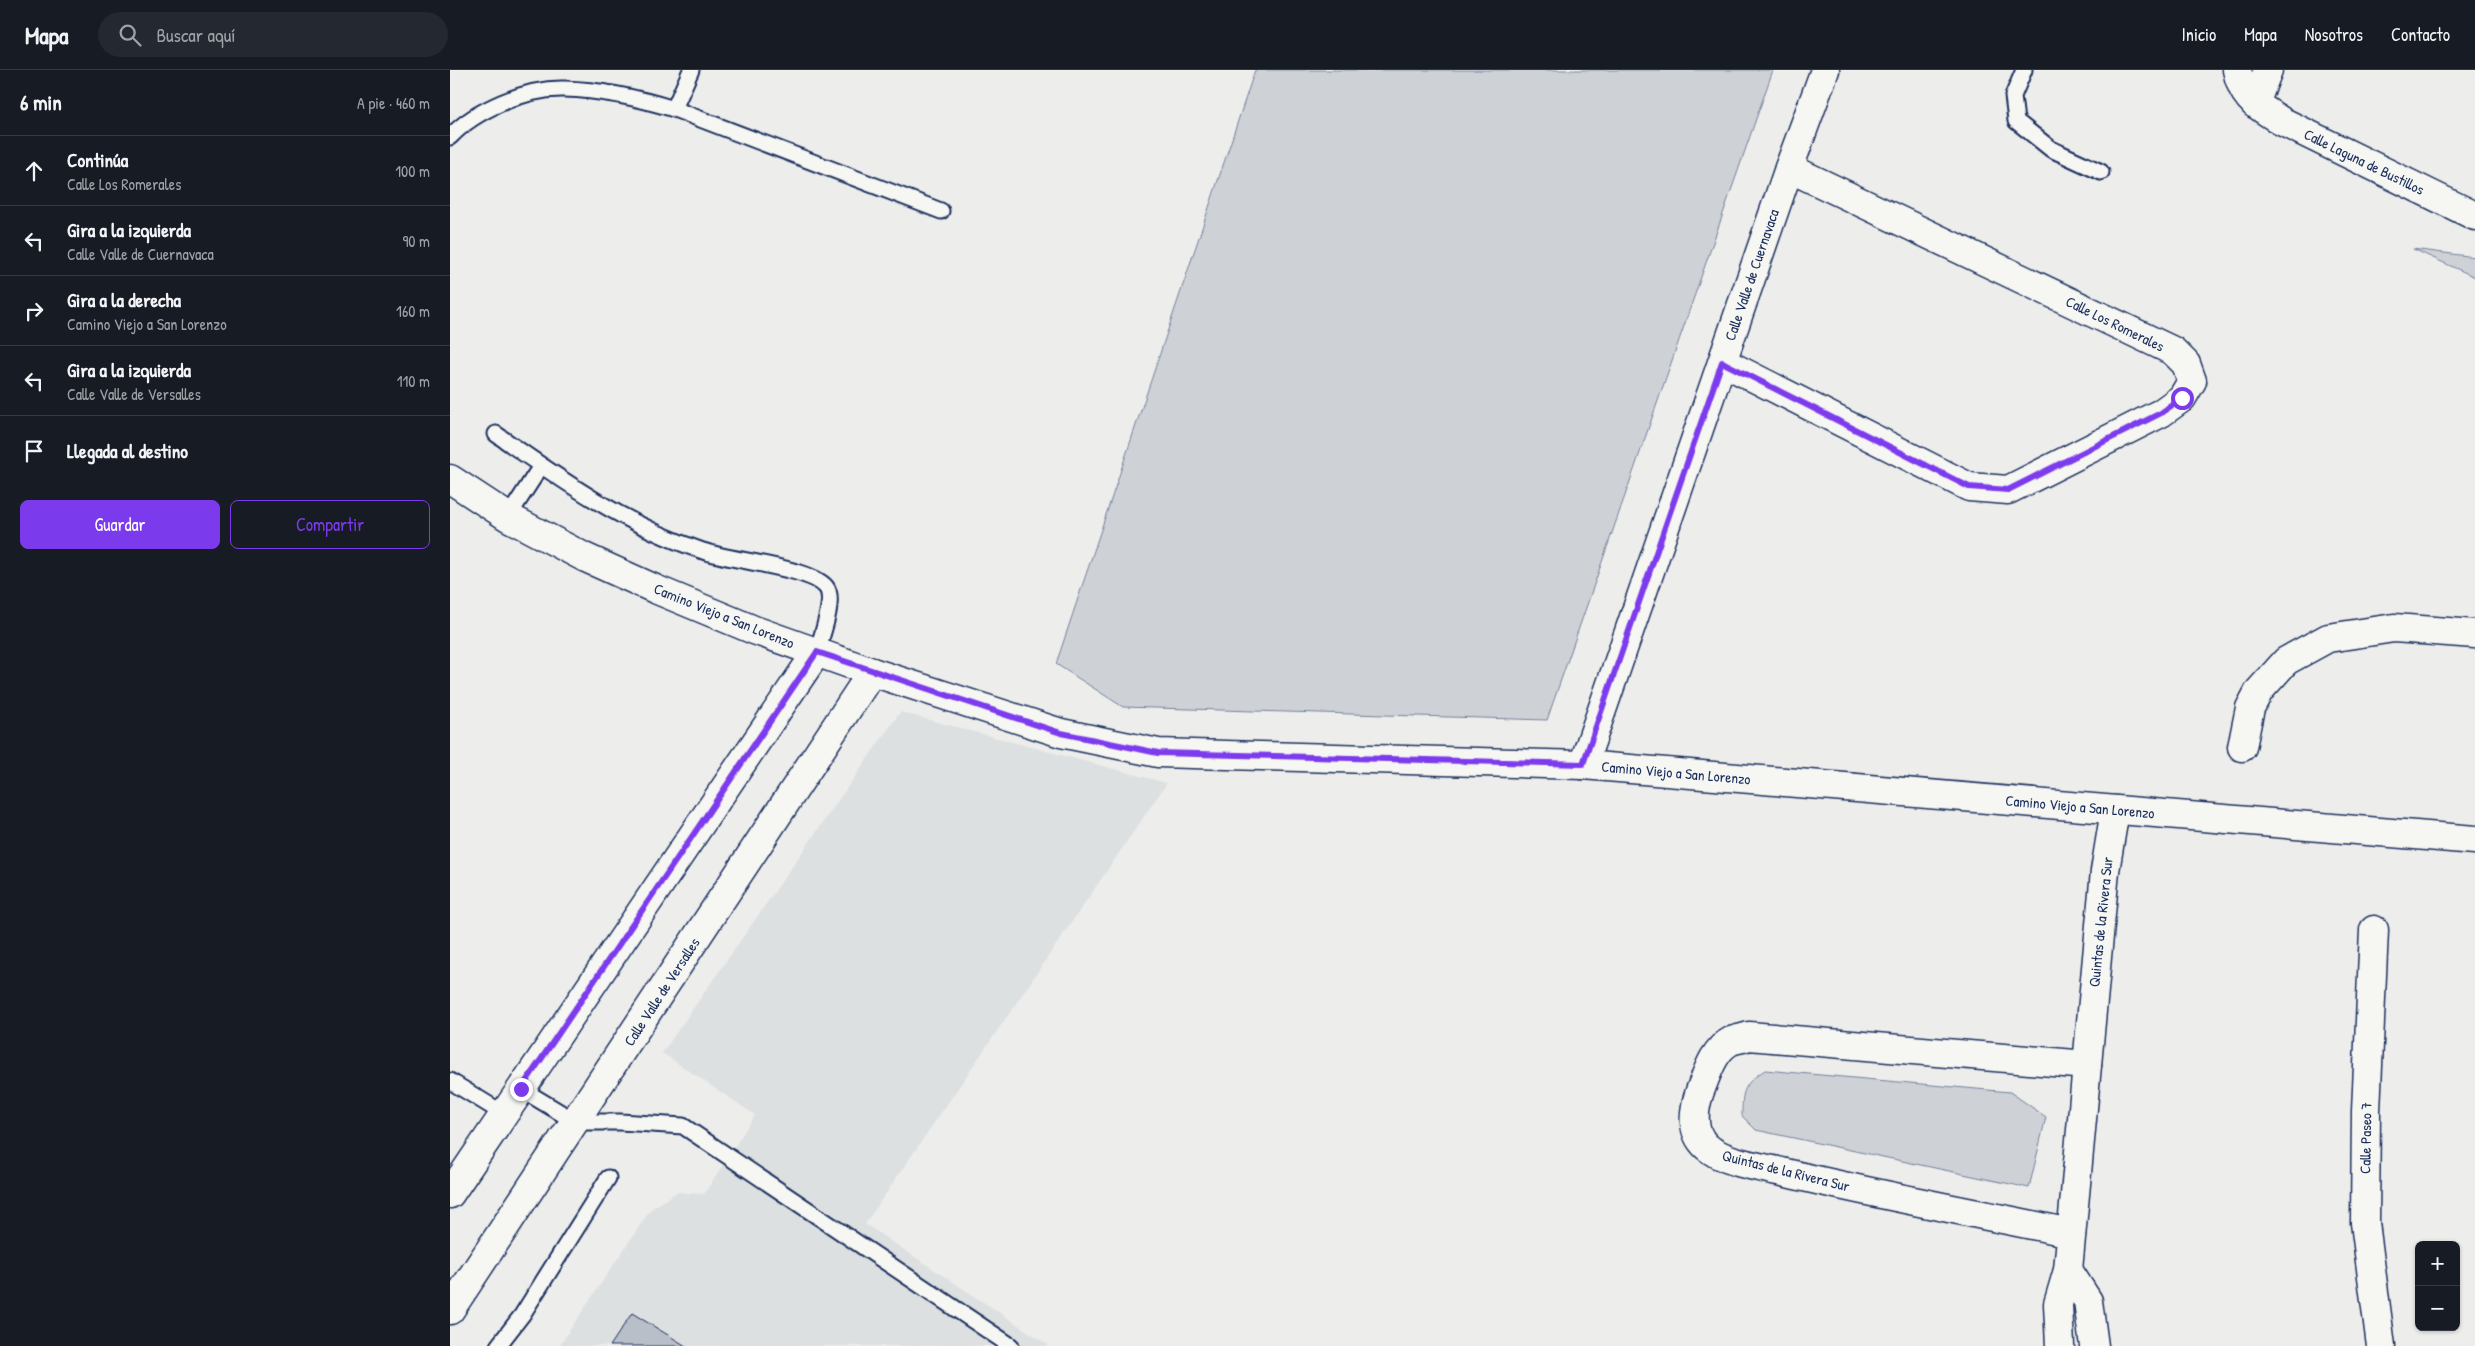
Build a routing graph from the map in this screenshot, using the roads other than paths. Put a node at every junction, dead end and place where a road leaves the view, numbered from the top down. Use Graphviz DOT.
graph roads {
  1 [pos="690,70"];
  2 [pos="1825,70"];
  3 [pos="2024,70"];
  4 [pos="2237,70"];
  5 [pos="2268,70"];
  6 [pos="2255,104"];
  7 [pos="674,108"];
  8 [pos="450,137"];
  9 [pos="1789,168"];
  10 [pos="2101,172"];
  11 [pos="942,211"];
  12 [pos="2475,216"];
  13 [pos="1722,362"];
  14 [pos="496,434"];
  15 [pos="541,466"];
  16 [pos="450,479"];
  17 [pos="508,517"];
  18 [pos="2475,634"];
  19 [pos="817,652"];
  20 [pos="872,672"];
  21 [pos="2242,747"];
  22 [pos="1583,764"];
  23 [pos="2116,810"];
  24 [pos="2475,840"];
  25 [pos="2374,930"];
  26 [pos="2087,1065"];
  27 [pos="450,1081"];
  28 [pos="521,1089"];
  29 [pos="504,1114"];
  30 [pos="576,1122"];
  31 [pos="608,1178"];
  32 [pos="450,1194"];
  33 [pos="2072,1233"];
  34 [pos="2068,1270"];
  35 [pos="458,1278"];
  36 [pos="450,1310"];
  37 [pos="498,1346"];
  38 [pos="1011,1346"];
  39 [pos="2060,1346"];
  40 [pos="2094,1346"];
  41 [pos="2381,1346"];
  1 -- 7 [label="lane"];
  2 -- 9 [label="street, Calle Valle de Cuernavaca"];
  3 -- 10 [label="lane"];
  4 -- 6 [label="street, Calle Laguna de Bustillos"];
  5 -- 6 [label="street"];
  6 -- 12 [label="street, Calle Laguna de Bustillos"];
  7 -- 8 [label="lane"];
  7 -- 11 [label="lane"];
  9 -- 13 [label="street, Calle Valle de Cuernavaca"];
  9 -- 13 [label="street, Calle Los Romerales"];
  13 -- 22 [label="street, Calle Valle de Cuernavaca"];
  14 -- 15 [label="lane"];
  15 -- 17 [label="lane"];
  15 -- 19 [label="lane"];
  16 -- 17 [label="street, Camino Viejo a San Lorenzo"];
  17 -- 19 [label="street, Camino Viejo a San Lorenzo"];
  18 -- 21 [label="street"];
  19 -- 20 [label="street, Camino Viejo a San Lorenzo"];
  19 -- 28 [label="street"];
  20 -- 22 [label="street, Camino Viejo a San Lorenzo"];
  20 -- 30 [label="street, Calle Valle de Versalles"];
  22 -- 23 [label="street, Camino Viejo a San Lorenzo"];
  23 -- 24 [label="street, Camino Viejo a San Lorenzo"];
  23 -- 26 [label="street, Quintas de la Rivera Sur"];
  25 -- 41 [label="street, Calle Paseo 7"];
  26 -- 33 [label="street, Quintas de la Rivera Sur"];
  26 -- 33 [label="street, Quintas de la Rivera Sur"];
  27 -- 29 [label="lane"];
  28 -- 29 [label="street"];
  28 -- 30 [label="lane"];
  29 -- 32 [label="street"];
  30 -- 35 [label="street, Calle Valle de Versalles"];
  30 -- 38 [label="lane"];
  31 -- 37 [label="lane"];
  33 -- 34 [label="street, Quintas de la Rivera Sur"];
  34 -- 39 [label="street, Quintas de la Rivera Sur"];
  34 -- 40 [label="street"];
  35 -- 36 [label="street, Calle Valle de Versalles"];
}
